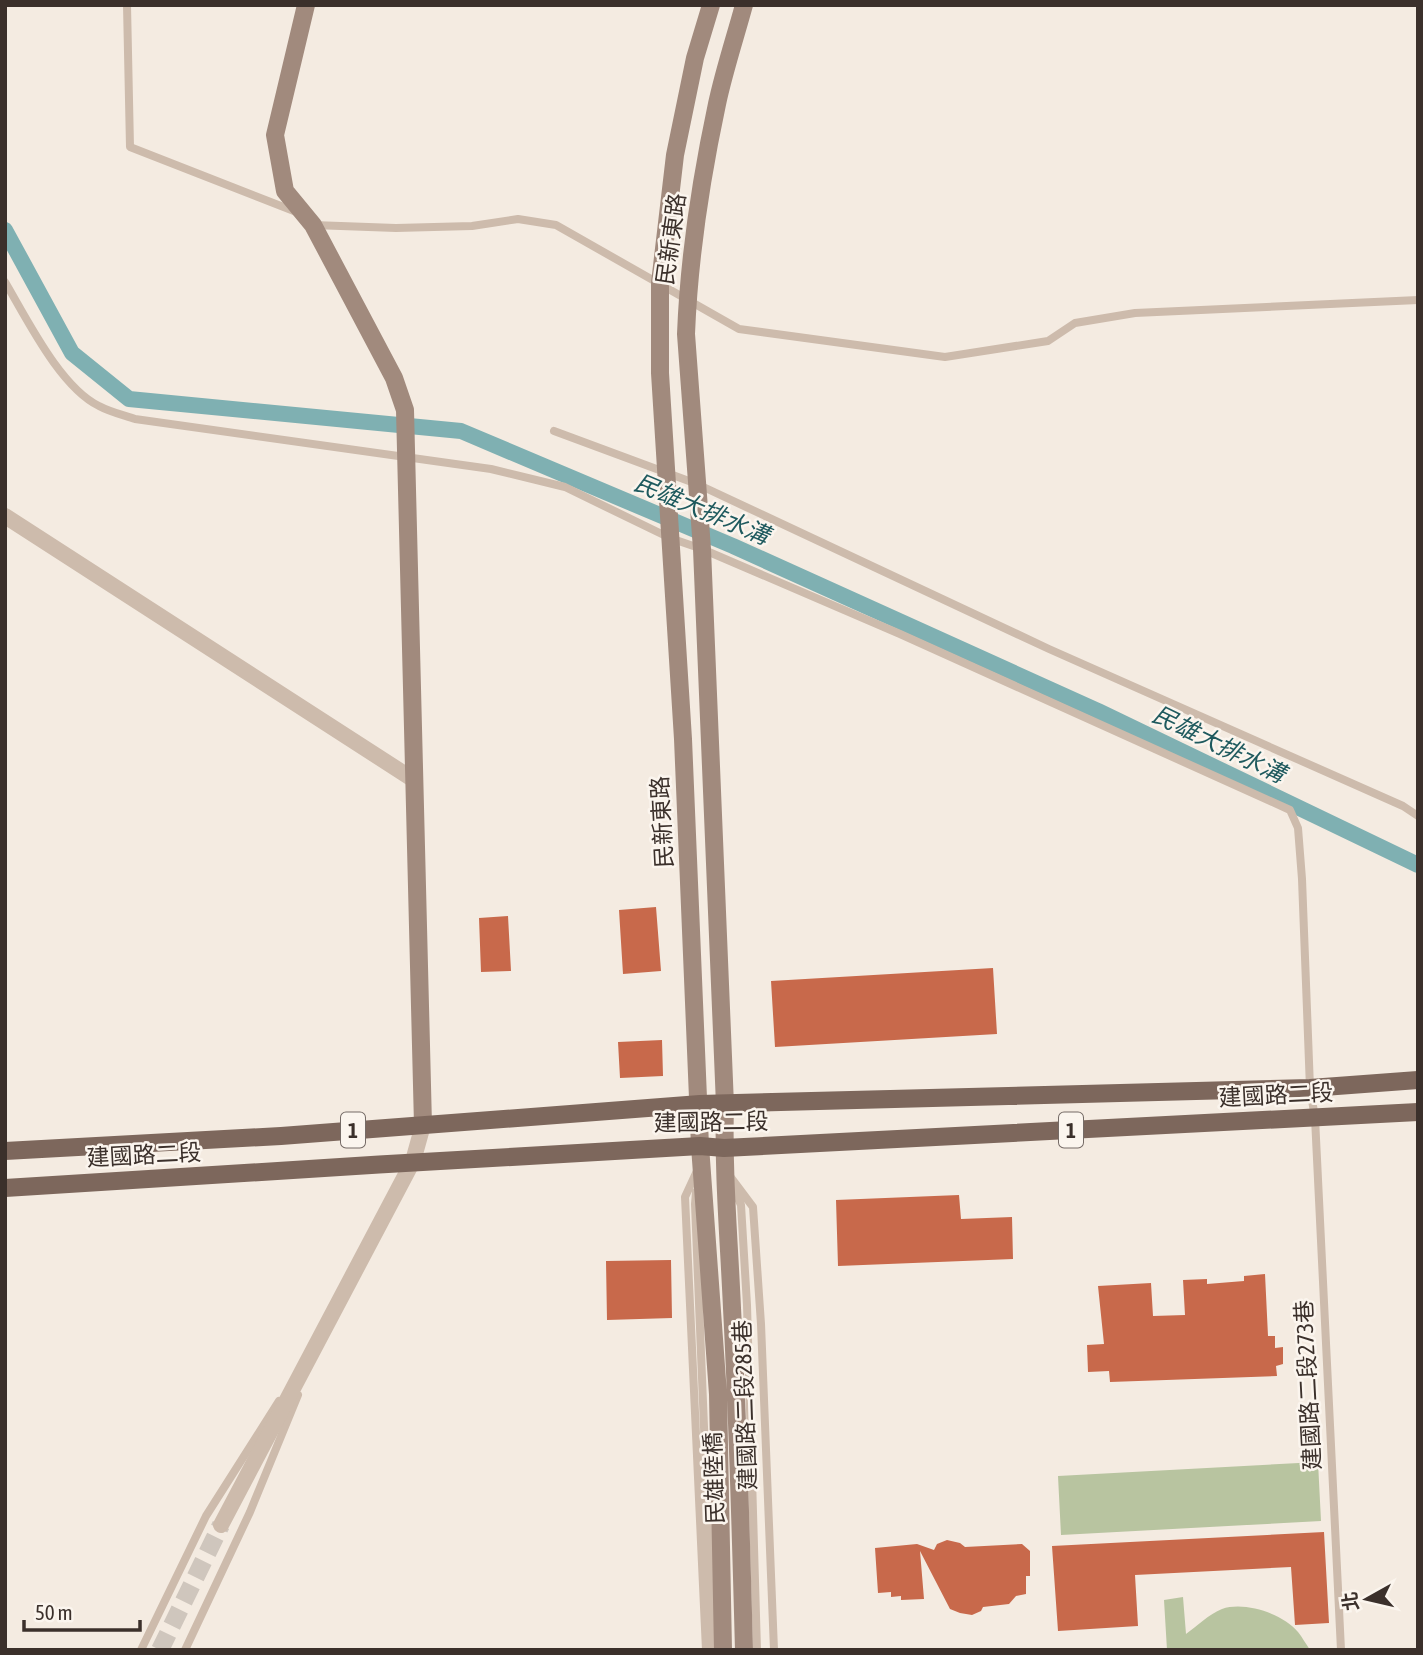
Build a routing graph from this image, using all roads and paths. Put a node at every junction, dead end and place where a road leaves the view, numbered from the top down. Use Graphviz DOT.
graph roads {
  1 [pos="127,5"];
  2 [pos="306,5"];
  3 [pos="711,5"];
  4 [pos="744,5"];
  5 [pos="309,220"];
  6 [pos="5,282"];
  7 [pos="660,283"];
  8 [pos="1418,300"];
  9 [pos="687,301"];
  10 [pos="554,431"];
  11 [pos="406,458"];
  12 [pos="666,472"];
  13 [pos="697,484"];
  14 [pos="5,516"];
  15 [pos="670,538"];
  16 [pos="702,549"];
  17 [pos="414,780"];
  18 [pos="1418,816"];
  19 [pos="1418,1080"];
  20 [pos="1310,1088"];
  21 [pos="700,1104"];
  22 [pos="725,1105"];
  23 [pos="1418,1112"];
  24 [pos="1315,1118"];
  25 [pos="423,1125"];
  26 [pos="724,1148"];
  27 [pos="5,1151"];
  28 [pos="701,1154"];
  29 [pos="413,1161"];
  30 [pos="724,1168"];
  31 [pos="5,1188"];
  32 [pos="740,1305"];
  33 [pos="706,1307"];
  34 [pos="325,1327"];
  35 [pos="220,1525"];
  36 [pos="141,1650"];
  37 [pos="184,1650"];
  38 [pos="706,1650"];
  39 [pos="713,1650"];
  40 [pos="723,1650"];
  41 [pos="744,1650"];
  42 [pos="757,1650"];
  43 [pos="774,1650"];
  44 [pos="1341,1650"];
  1 -- 5 [label="lane"];
  2 -- 5 [label="main road"];
  3 -- 7 [label="main road, 民新東路"];
  4 -- 9 [label="main road, 民新東路"];
  5 -- 7 [label="lane"];
  5 -- 11 [label="main road"];
  6 -- 11 [label="lane"];
  7 -- 9 [label="lane"];
  7 -- 12 [label="main road, 民新東路"];
  8 -- 9 [label="lane"];
  9 -- 13 [label="main road, 民新東路"];
  10 -- 12 [label="lane"];
  11 -- 15 [label="lane"];
  11 -- 17 [label="main road"];
  12 -- 13 [label="lane"];
  12 -- 15 [label="main road, 民新東路"];
  13 -- 16 [label="main road, 民新東路"];
  13 -- 18 [label="lane"];
  14 -- 17 [label="street"];
  15 -- 16 [label="lane"];
  15 -- 21 [label="main road, 民新東路"];
  16 -- 20 [label="lane, 建國路二段273巷"];
  16 -- 22 [label="main road"];
  17 -- 25 [label="main road"];
  19 -- 20 [label="main road, 建國路二段 / 1"];
  20 -- 22 [label="main road, 建國路二段 / 1"];
  20 -- 24 [label="lane, 建國路二段273巷"];
  21 -- 22 [label="main road, 建國路二段 / 1"];
  21 -- 25 [label="main road, 建國路二段 / 1"];
  21 -- 28 [label="main road, 民新東路"];
  22 -- 26 [label="main road"];
  23 -- 24 [label="main road, 建國路二段 / 1"];
  24 -- 26 [label="main road, 建國路二段 / 1"];
  24 -- 44 [label="lane, 建國路二段273巷"];
  25 -- 27 [label="main road, 建國路二段 / 1"];
  25 -- 29 [label="street"];
  26 -- 28 [label="main road, 建國路二段 / 1"];
  26 -- 30 [label="main road"];
  28 -- 29 [label="main road, 建國路二段 / 1"];
  28 -- 33 [label="main road, 民新東路"];
  28 -- 38 [label="lane"];
  29 -- 31 [label="main road, 建國路二段 / 1"];
  29 -- 34 [label="street"];
  30 -- 32 [label="main road"];
  30 -- 43 [label="lane, 建國路二段285巷"];
  32 -- 41 [label="main road, 民雄陸橋"];
  32 -- 42 [label="lane, 民雄陸橋"];
  33 -- 39 [label="lane, 民雄陸橋"];
  33 -- 40 [label="main road, 民雄陸橋"];
  34 -- 35 [label="street"];
  34 -- 36 [label="lane"];
  34 -- 37 [label="lane"];
}
